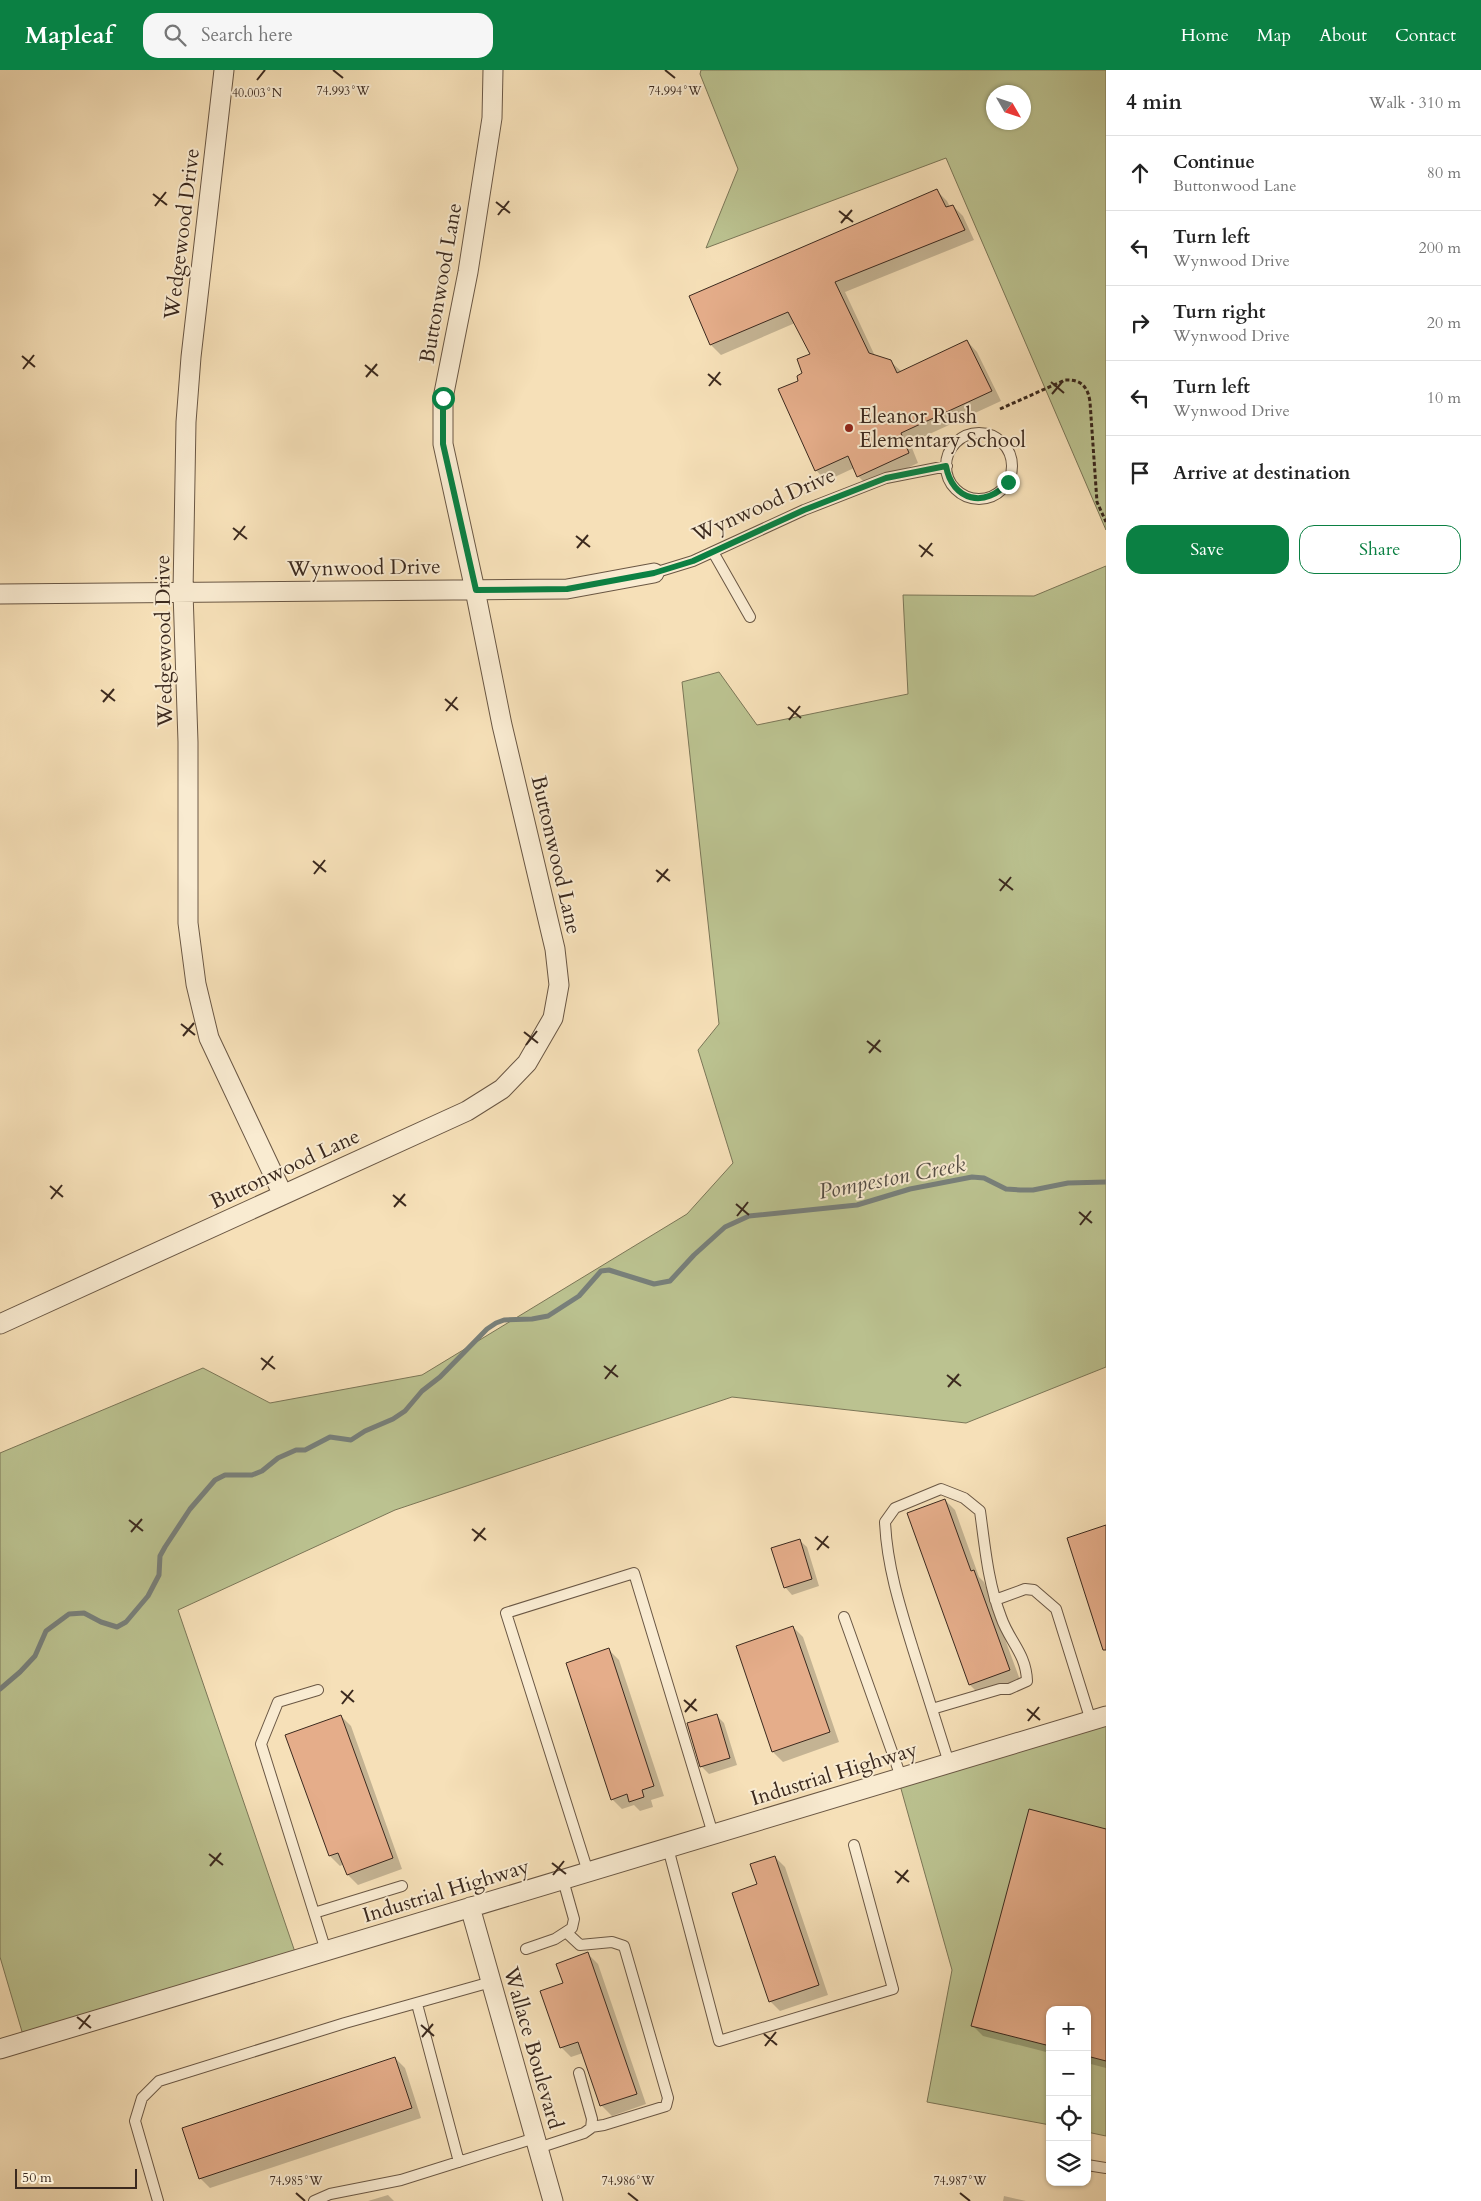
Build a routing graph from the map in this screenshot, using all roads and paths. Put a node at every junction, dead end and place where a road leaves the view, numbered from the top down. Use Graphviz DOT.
graph roads {
  1 [pos="224,70"];
  2 [pos="493,70"];
  3 [pos="1000,409"];
  4 [pos="946,466"];
  5 [pos="1106,522"];
  6 [pos="713,552"];
  7 [pos="654,573"];
  8 [pos="476,590"];
  9 [pos="183,592"];
  10 [pos="0,594"];
  11 [pos="750,617"];
  12 [pos="283,1195"];
  13 [pos="0,1324"];
  14 [pos="995,1600"];
  15 [pos="844,1617"];
  16 [pos="318,1690"];
  17 [pos="932,1709"];
  18 [pos="1099,1718"];
  19 [pos="949,1763"];
  20 [pos="901,1778"];
  21 [pos="713,1834"];
  22 [pos="854,1845"];
  23 [pos="668,1848"];
  24 [pos="588,1872"];
  25 [pos="563,1880"];
  26 [pos="402,1886"];
  27 [pos="470,1907"];
  28 [pos="314,1914"];
  29 [pos="566,1932"];
  30 [pos="526,1949"];
  31 [pos="326,1951"];
  32 [pos="491,1982"];
  33 [pos="417,2004"];
  34 [pos="0,2049"];
  35 [pos="579,2073"];
  36 [pos="591,2127"];
  37 [pos="536,2143"];
  38 [pos="459,2162"];
  39 [pos="1091,2166"];
  40 [pos="1106,2168"];
  41 [pos="158,2201"];
  42 [pos="314,2201"];
  43 [pos="553,2201"];
  1 -- 9 [label="street, Wedgewood Drive"];
  2 -- 8 [label="street, Buttonwood Lane"];
  3 -- 5 [label="path"];
  4 -- 4 [label="lane"];
  4 -- 6 [label="lane, Wynwood Drive"];
  6 -- 7 [label="lane, Wynwood Drive"];
  6 -- 11 [label="lane"];
  7 -- 8 [label="street, Wynwood Drive"];
  8 -- 9 [label="street, Wynwood Drive"];
  8 -- 12 [label="street, Buttonwood Lane"];
  9 -- 10 [label="street, Wynwood Drive"];
  9 -- 12 [label="street, Wedgewood Drive"];
  12 -- 13 [label="street, Buttonwood Lane"];
  14 -- 17 [label="lane"];
  14 -- 17 [label="lane"];
  14 -- 18 [label="lane"];
  15 -- 20 [label="lane"];
  16 -- 28 [label="lane"];
  17 -- 19 [label="lane"];
  18 -- 19 [label="street, Industrial Highway"];
  19 -- 20 [label="street, Industrial Highway"];
  20 -- 21 [label="street, Industrial Highway"];
  21 -- 23 [label="street, Industrial Highway"];
  21 -- 24 [label="lane"];
  22 -- 23 [label="lane"];
  23 -- 24 [label="street, Industrial Highway"];
  24 -- 25 [label="street, Industrial Highway"];
  25 -- 27 [label="street, Industrial Highway"];
  25 -- 29 [label="lane"];
  26 -- 28 [label="lane"];
  27 -- 31 [label="street, Industrial Highway"];
  27 -- 32 [label="street, Wallace Boulevard"];
  28 -- 31 [label="lane"];
  29 -- 30 [label="lane"];
  29 -- 36 [label="lane"];
  31 -- 34 [label="street, Industrial Highway"];
  32 -- 33 [label="lane"];
  32 -- 37 [label="street, Wallace Boulevard"];
  33 -- 38 [label="lane"];
  33 -- 41 [label="lane"];
  35 -- 36 [label="lane"];
  36 -- 37 [label="lane"];
  37 -- 38 [label="lane"];
  37 -- 43 [label="street, Wallace Boulevard"];
  38 -- 42 [label="lane"];
  39 -- 40 [label="lane"];
}
